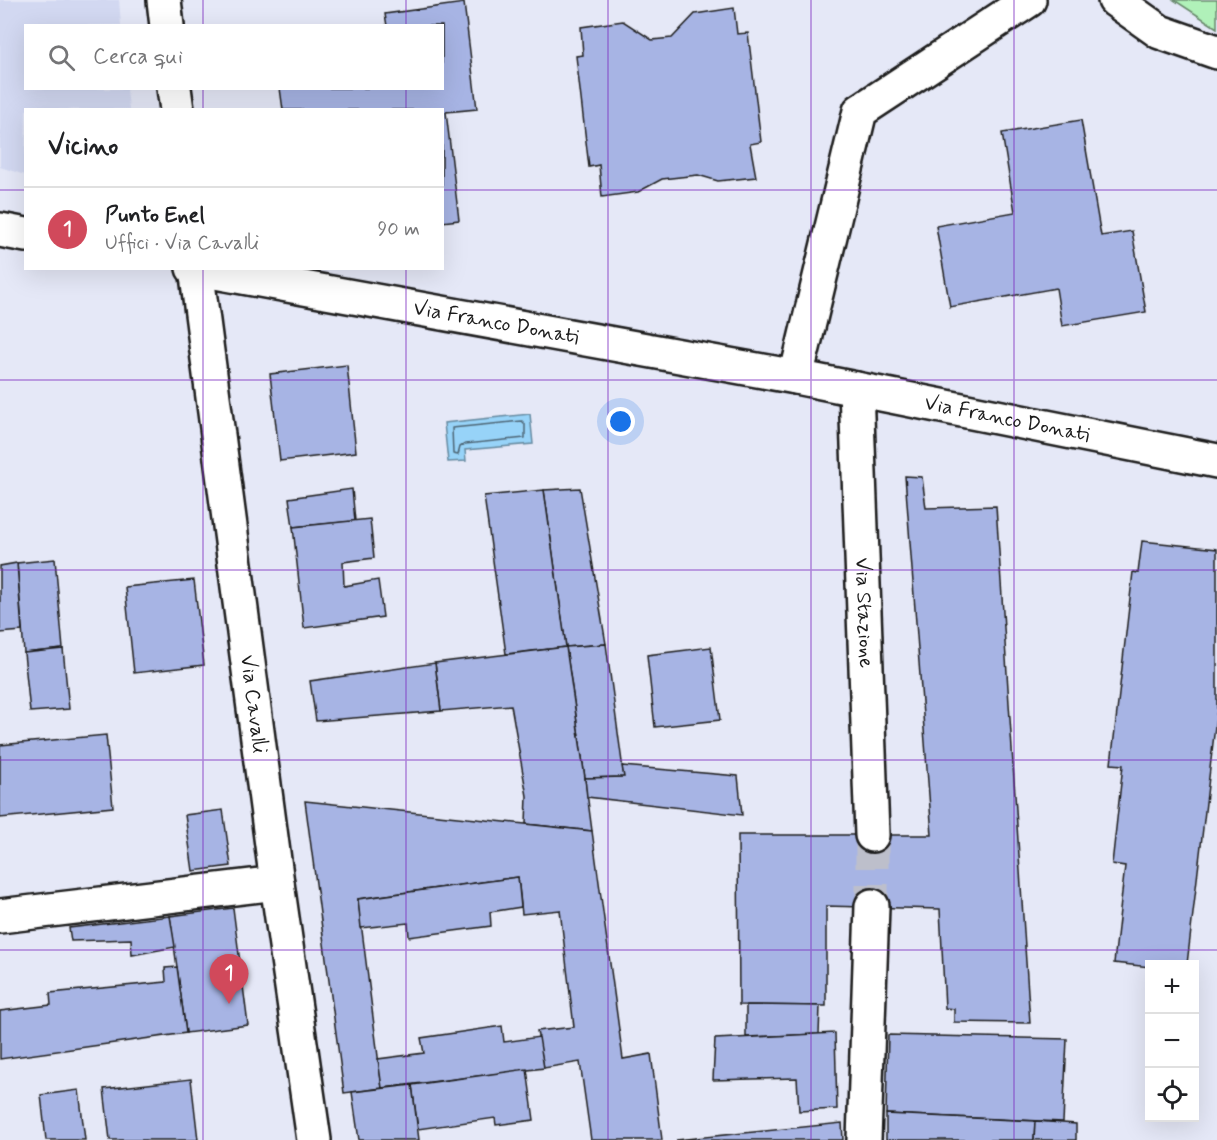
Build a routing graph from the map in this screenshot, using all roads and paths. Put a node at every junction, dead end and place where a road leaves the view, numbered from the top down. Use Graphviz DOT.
graph roads {
  1 [pos="164,0"];
  2 [pos="1029,0"];
  3 [pos="1115,0"];
  4 [pos="167,24"];
  5 [pos="1217,52"];
  6 [pos="174,90"];
  7 [pos="177,108"];
  8 [pos="0,230"];
  9 [pos="24,235"];
  10 [pos="195,270"];
  11 [pos="201,270"];
  12 [pos="796,377"];
  13 [pos="856,389"];
  14 [pos="1217,461"];
  15 [pos="872,835"];
  16 [pos="277,883"];
  17 [pos="872,906"];
  18 [pos="0,916"];
  19 [pos="314,1140"];
  20 [pos="864,1140"];
  1 -- 4 [label="street"];
  2 -- 12 [label="street"];
  3 -- 5 [label="street"];
  6 -- 7 [label="street"];
  8 -- 9 [label="street"];
  10 -- 16 [label="street, Via Cavalli"];
  11 -- 12 [label="street, Via Franco Donati"];
  12 -- 13 [label="street, Via Franco Donati"];
  13 -- 14 [label="street, Via Franco Donati"];
  13 -- 15 [label="street, Via Stazione"];
  16 -- 18 [label="street"];
  16 -- 19 [label="street, Via Cavalli"];
  17 -- 20 [label="street"];
}
